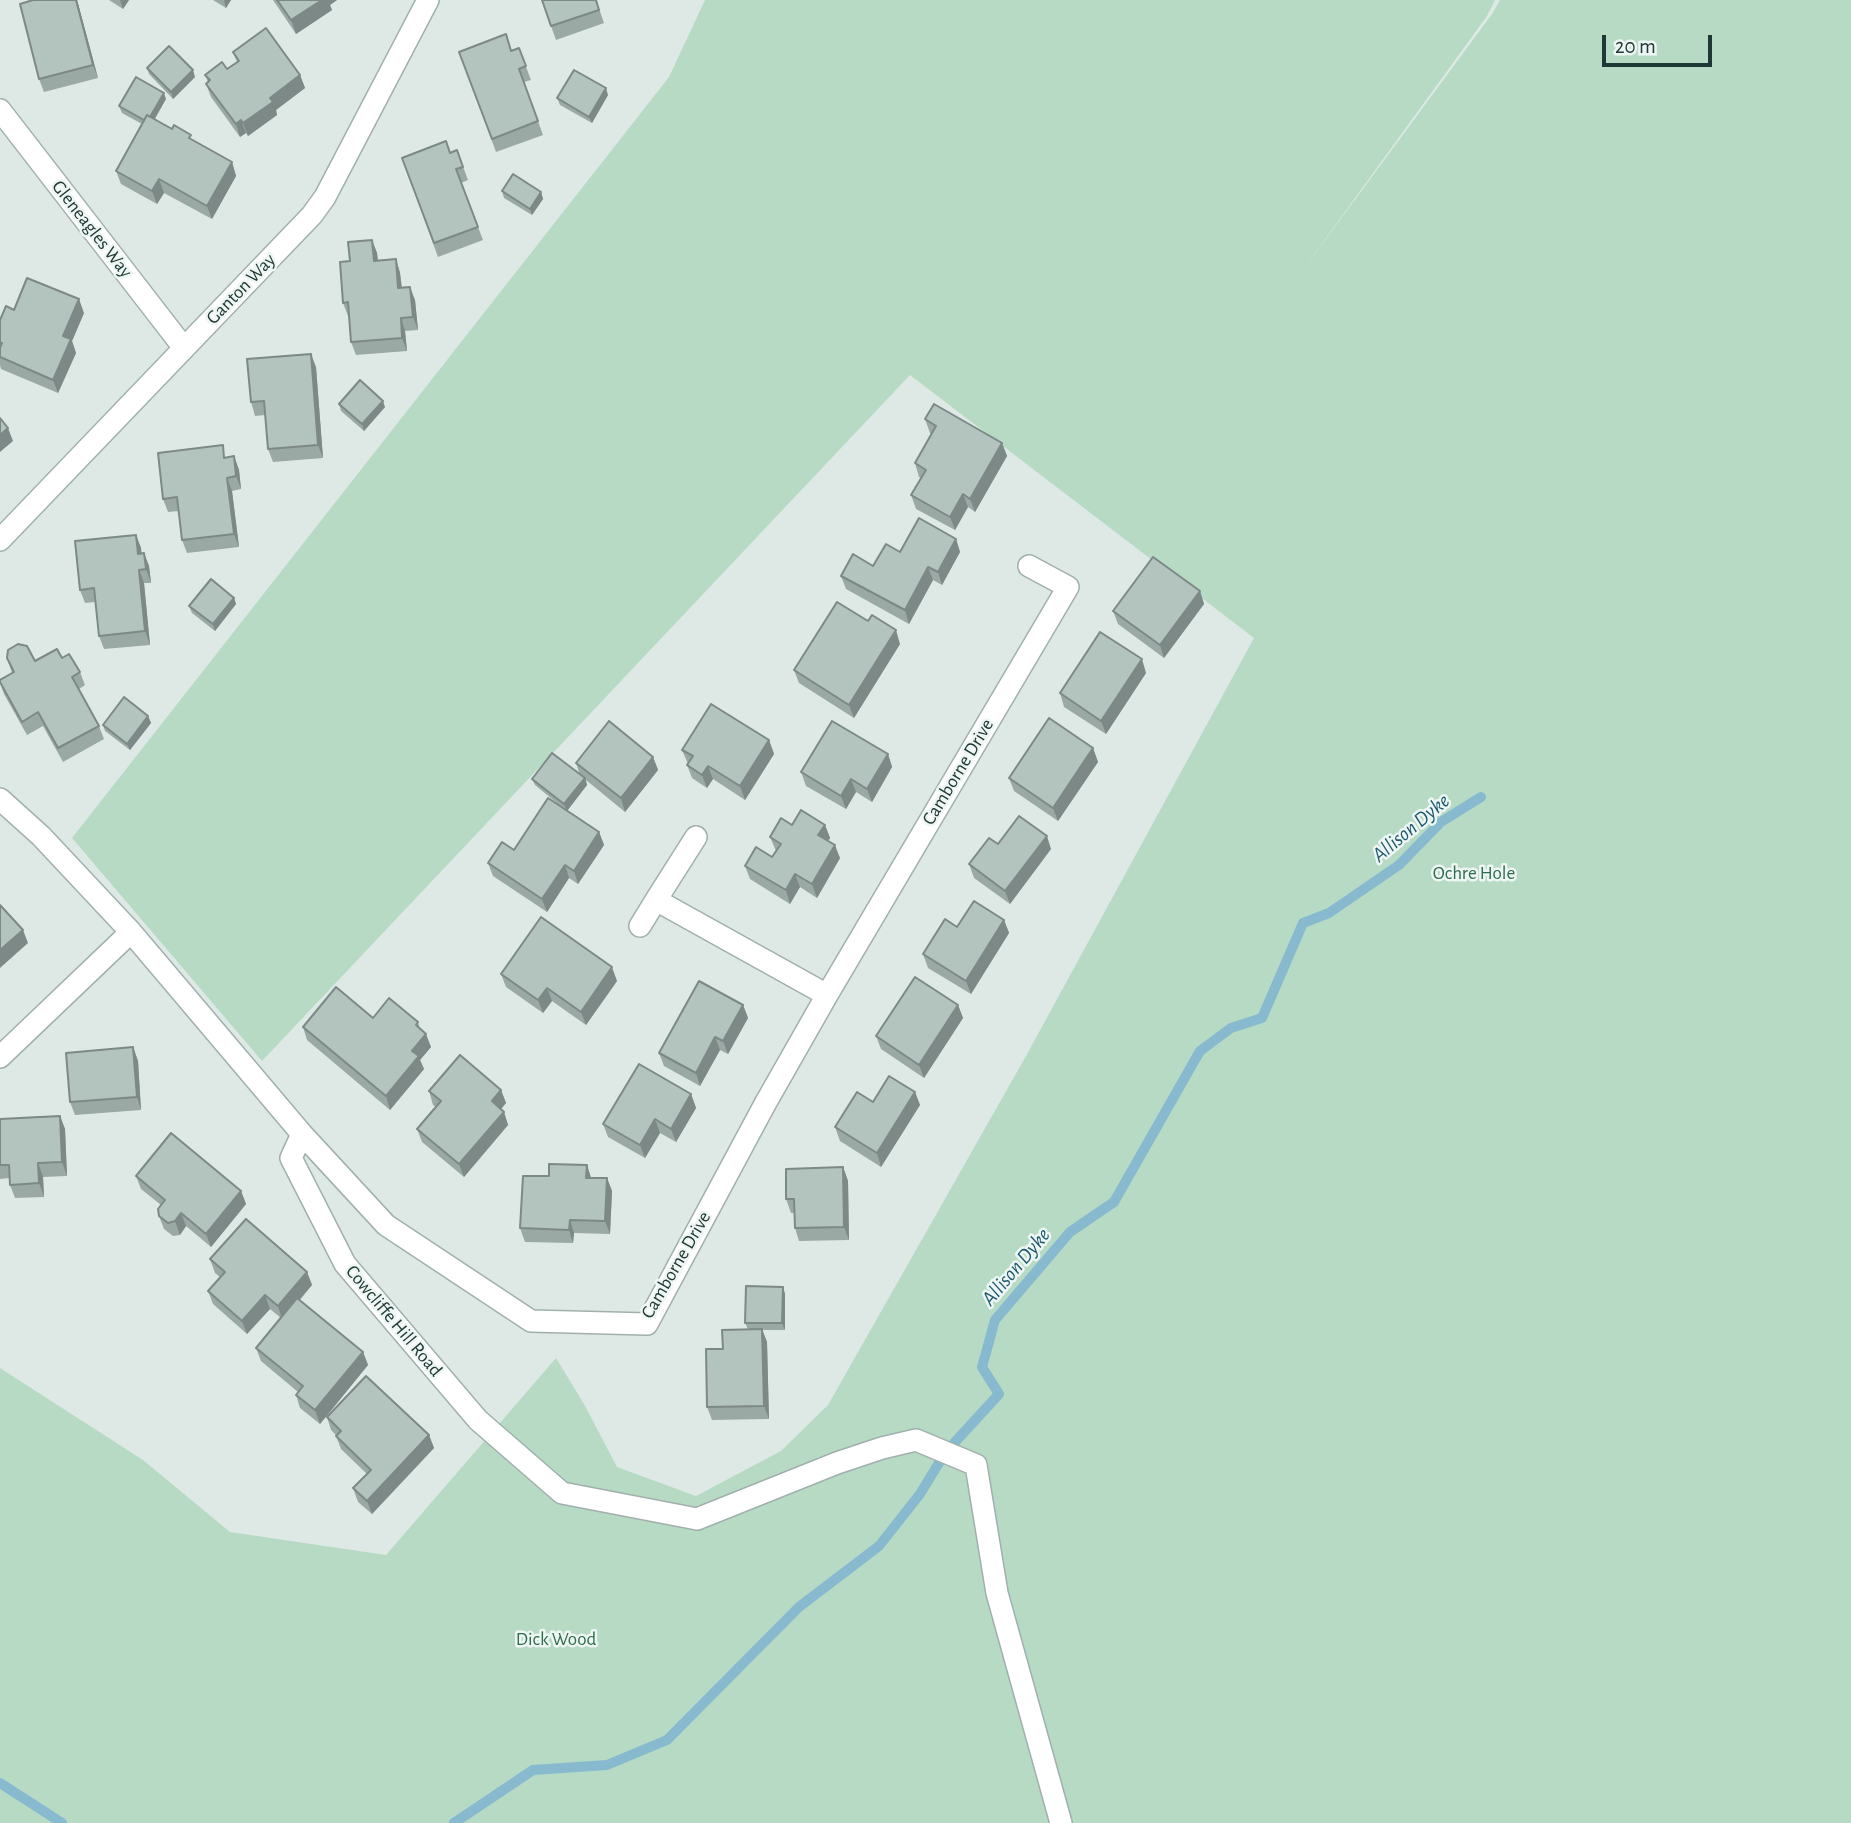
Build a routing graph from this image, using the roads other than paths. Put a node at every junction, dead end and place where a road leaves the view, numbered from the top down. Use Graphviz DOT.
graph roads {
  1 [pos="428,0"];
  2 [pos="0,110"];
  3 [pos="184,348"];
  4 [pos="0,540"];
  5 [pos="1029,566"];
  6 [pos="0,799"];
  7 [pos="696,837"];
  8 [pos="656,900"];
  9 [pos="639,926"];
  10 [pos="131,932"];
  11 [pos="827,995"];
  12 [pos="0,1057"];
  13 [pos="302,1134"];
  14 [pos="1061,1823"];
  1 -- 3 [label="street, Ganton Way"];
  2 -- 3 [label="street, Gleneagles Way"];
  3 -- 4 [label="street, Ganton Way"];
  5 -- 11 [label="street, Camborne Drive"];
  6 -- 10 [label="street"];
  7 -- 8 [label="street"];
  8 -- 9 [label="street"];
  8 -- 11 [label="street"];
  10 -- 12 [label="street"];
  10 -- 13 [label="street"];
  11 -- 13 [label="street, Camborne Drive"];
  13 -- 14 [label="street, Cowcliffe Hill Road"];
}
